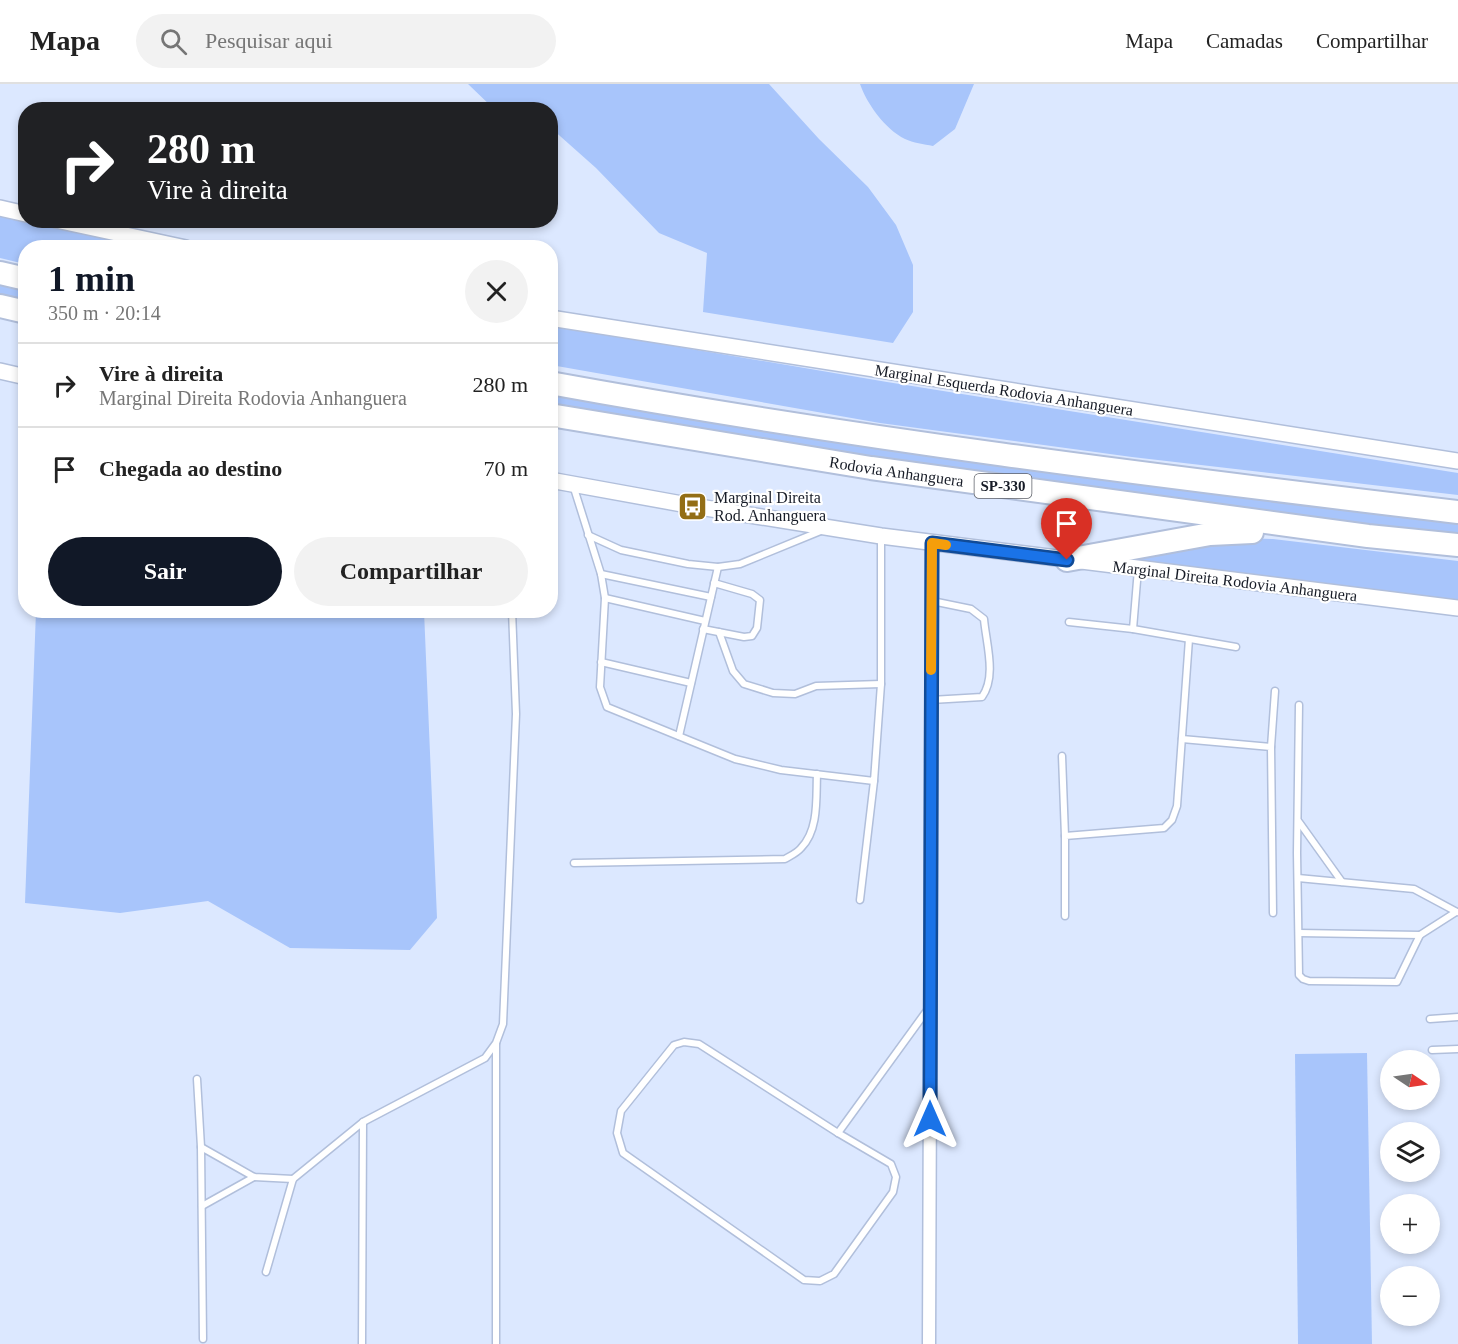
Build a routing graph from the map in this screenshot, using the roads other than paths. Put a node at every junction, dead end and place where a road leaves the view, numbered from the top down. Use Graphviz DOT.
graph roads {
  1 [pos="0,208"];
  2 [pos="18,212"];
  3 [pos="93,228"];
  4 [pos="149,240"];
  5 [pos="0,273"];
  6 [pos="18,277"];
  7 [pos="0,306"];
  8 [pos="18,310"];
  9 [pos="558,319"];
  10 [pos="0,371"];
  11 [pos="18,375"];
  12 [pos="558,384"];
  13 [pos="558,416"];
  14 [pos="1458,461"];
  15 [pos="558,481"];
  16 [pos="573,484"];
  17 [pos="1458,513"];
  18 [pos="829,528"];
  19 [pos="588,536"];
  20 [pos="881,536"];
  21 [pos="1368,536"];
  22 [pos="932,543"];
  23 [pos="1458,545"];
  24 [pos="1067,560"];
  25 [pos="718,567"];
  26 [pos="1138,569"];
  27 [pos="601,574"];
  28 [pos="714,583"];
  29 [pos="711,597"];
  30 [pos="605,598"];
  31 [pos="932,600"];
  32 [pos="1458,609"];
  33 [pos="512,618"];
  34 [pos="705,621"];
  35 [pos="1069,622"];
  36 [pos="703,629"];
  37 [pos="1133,629"];
  38 [pos="719,632"];
  39 [pos="1189,639"];
  40 [pos="1236,647"];
  41 [pos="601,662"];
  42 [pos="691,683"];
  43 [pos="881,684"];
  44 [pos="1275,691"];
  45 [pos="931,700"];
  46 [pos="1299,705"];
  47 [pos="679,736"];
  48 [pos="1182,740"];
  49 [pos="1271,747"];
  50 [pos="1062,756"];
  51 [pos="817,774"];
  52 [pos="874,781"];
  53 [pos="1299,821"];
  54 [pos="1065,836"];
  55 [pos="574,863"];
  56 [pos="1298,878"];
  57 [pos="1342,882"];
  58 [pos="860,900"];
  59 [pos="1457,912"];
  60 [pos="1273,913"];
  61 [pos="1065,916"];
  62 [pos="1299,933"];
  63 [pos="1420,935"];
  64 [pos="930,1006"];
  65 [pos="1458,1017"];
  66 [pos="1430,1019"];
  67 [pos="496,1044"];
  68 [pos="1458,1049"];
  69 [pos="1432,1050"];
  70 [pos="197,1079"];
  71 [pos="363,1122"];
  72 [pos="838,1133"];
  73 [pos="201,1147"];
  74 [pos="254,1177"];
  75 [pos="293,1179"];
  76 [pos="202,1206"];
  77 [pos="266,1272"];
  78 [pos="202,1339"];
  79 [pos="362,1344"];
  80 [pos="496,1344"];
  81 [pos="929,1344"];
  1 -- 2 [label="street"];
  3 -- 4 [label="street"];
  5 -- 6 [label="highway"];
  7 -- 8 [label="highway"];
  9 -- 14 [label="street, Marginal Esquerda Rodovia Anhanguera"];
  10 -- 11 [label="street"];
  12 -- 17 [label="highway, Rodovia Anhanguera / SP-330"];
  13 -- 21 [label="highway, Rodovia Anhanguera / SP-330"];
  15 -- 16 [label="street, Marginal Direita Rodovia Anhanguera"];
  16 -- 18 [label="street, Marginal Direita Rodovia Anhanguera"];
  16 -- 19 [label="lane"];
  18 -- 20 [label="street, Marginal Direita Rodovia Anhanguera"];
  18 -- 25 [label="lane"];
  19 -- 25 [label="lane"];
  19 -- 27 [label="lane"];
  20 -- 22 [label="street, Marginal Direita Rodovia Anhanguera"];
  20 -- 43 [label="lane"];
  21 -- 23 [label="highway, Rodovia Anhanguera / SP-330"];
  21 -- 24 [label="highway"];
  22 -- 24 [label="street, Marginal Direita Rodovia Anhanguera"];
  22 -- 31 [label="street"];
  24 -- 26 [label="street, Marginal Direita Rodovia Anhanguera"];
  25 -- 28 [label="lane"];
  26 -- 32 [label="street, Marginal Direita Rodovia Anhanguera"];
  26 -- 37 [label="lane"];
  27 -- 29 [label="lane"];
  27 -- 30 [label="lane"];
  28 -- 29 [label="lane"];
  28 -- 38 [label="lane"];
  29 -- 34 [label="lane"];
  30 -- 34 [label="lane"];
  30 -- 41 [label="lane"];
  31 -- 45 [label="street"];
  31 -- 45 [label="lane"];
  33 -- 67 [label="lane"];
  34 -- 36 [label="lane"];
  35 -- 37 [label="lane"];
  36 -- 38 [label="lane"];
  36 -- 42 [label="lane"];
  37 -- 39 [label="lane"];
  38 -- 43 [label="lane"];
  39 -- 40 [label="lane"];
  39 -- 48 [label="lane"];
  41 -- 42 [label="lane"];
  41 -- 47 [label="lane"];
  42 -- 47 [label="lane"];
  43 -- 52 [label="lane"];
  44 -- 49 [label="lane"];
  45 -- 64 [label="street"];
  46 -- 53 [label="lane"];
  47 -- 51 [label="lane"];
  48 -- 49 [label="lane"];
  48 -- 54 [label="lane"];
  49 -- 60 [label="lane"];
  50 -- 54 [label="lane"];
  51 -- 52 [label="lane"];
  51 -- 55 [label="lane"];
  52 -- 58 [label="lane"];
  53 -- 56 [label="lane"];
  53 -- 57 [label="lane"];
  54 -- 61 [label="lane"];
  56 -- 57 [label="lane"];
  56 -- 62 [label="lane"];
  57 -- 59 [label="lane"];
  59 -- 63 [label="lane"];
  62 -- 63 [label="lane"];
  62 -- 63 [label="lane"];
  64 -- 72 [label="lane"];
  64 -- 81 [label="street"];
  65 -- 66 [label="lane"];
  67 -- 71 [label="lane"];
  67 -- 80 [label="lane"];
  68 -- 69 [label="lane"];
  70 -- 73 [label="lane"];
  71 -- 75 [label="lane"];
  71 -- 79 [label="lane"];
  72 -- 72 [label="lane"];
  73 -- 74 [label="lane"];
  73 -- 76 [label="lane"];
  74 -- 75 [label="lane"];
  74 -- 76 [label="lane"];
  75 -- 77 [label="lane"];
  76 -- 78 [label="lane"];
}
